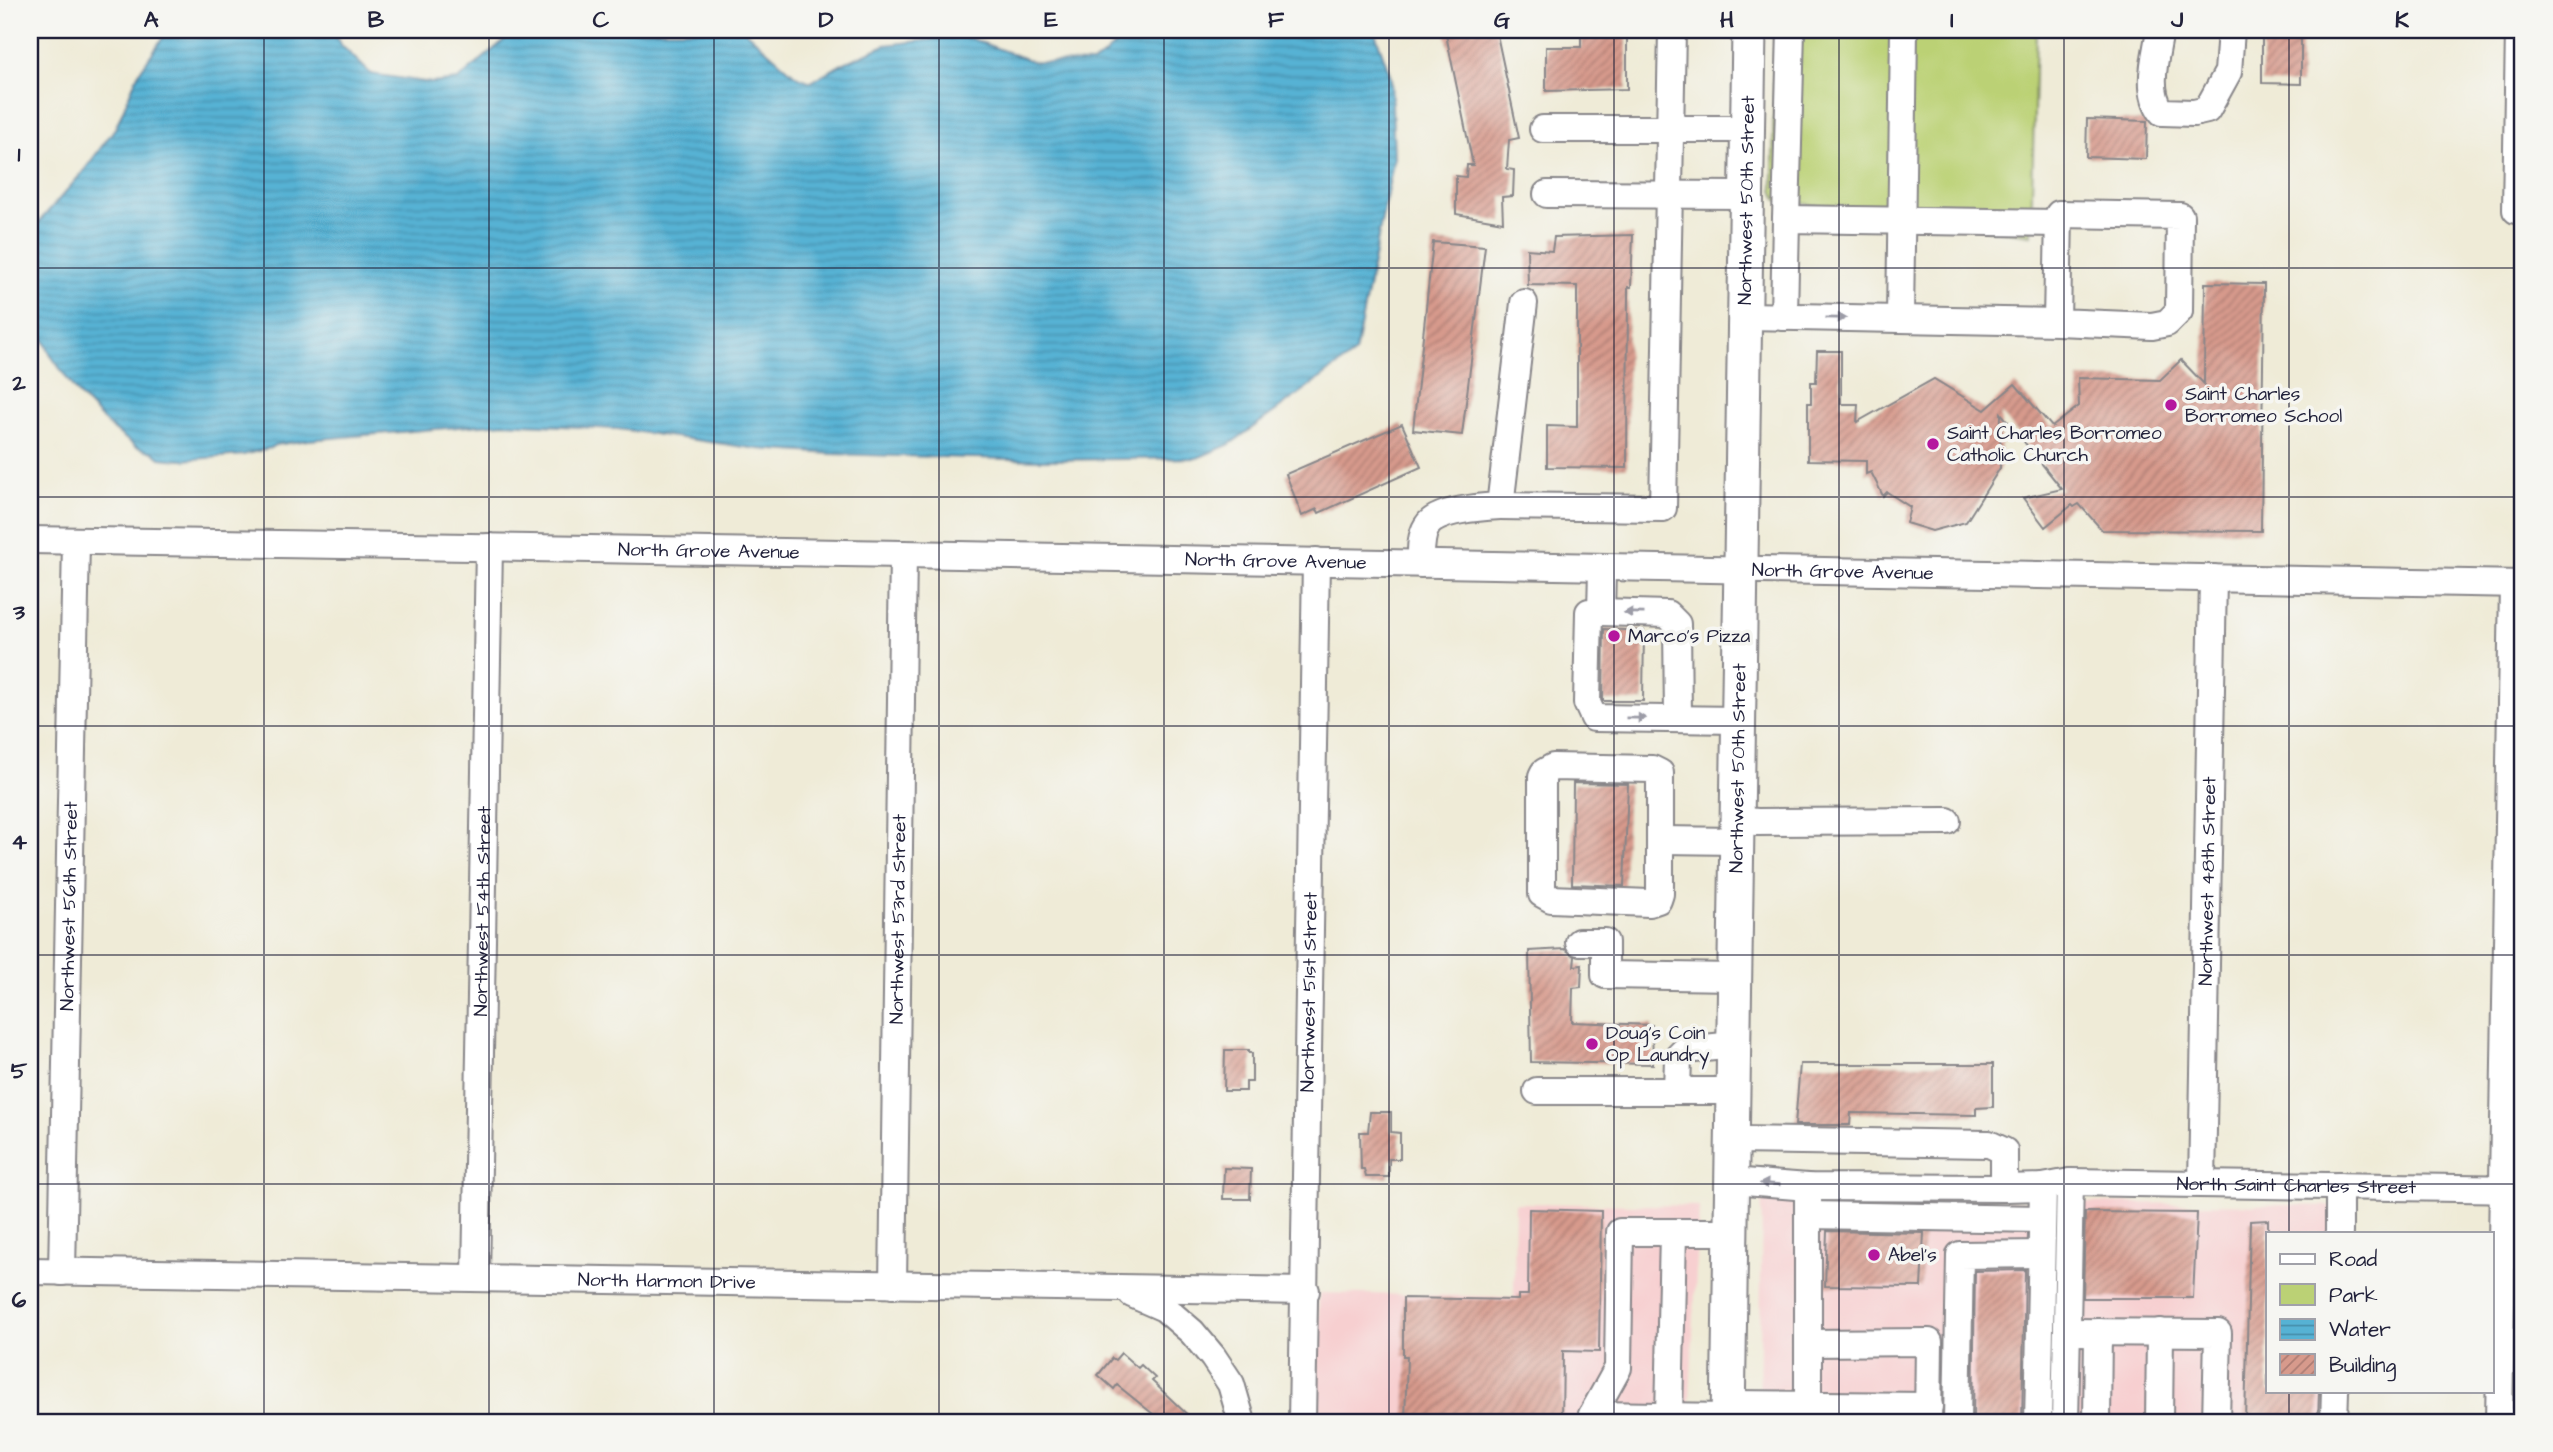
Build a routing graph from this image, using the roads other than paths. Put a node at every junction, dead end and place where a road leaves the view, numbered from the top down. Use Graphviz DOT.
graph roads {
  1 [pos="1672,30"];
  2 [pos="1749,30"];
  3 [pos="1791,30"];
  4 [pos="1904,30"];
  5 [pos="2160,30"];
  6 [pos="2231,30"];
  7 [pos="2519,30"];
  8 [pos="1543,129"];
  9 [pos="1670,129"];
  10 [pos="1748,129"];
  11 [pos="1547,194"];
  12 [pos="1669,195"];
  13 [pos="1746,195"];
  14 [pos="2516,210"];
  15 [pos="1787,219"];
  16 [pos="1901,221"];
  17 [pos="2059,223"];
  18 [pos="1524,303"];
  19 [pos="1743,316"];
  20 [pos="1784,317"];
  21 [pos="1900,319"];
  22 [pos="2057,322"];
  23 [pos="1500,506"];
  24 [pos="30,540"];
  25 [pos="76,541"];
  26 [pos="489,547"];
  27 [pos="903,554"];
  28 [pos="1316,561"];
  29 [pos="1421,564"];
  30 [pos="1602,568"];
  31 [pos="1741,570"];
  32 [pos="2213,578"];
  33 [pos="2518,584"];
  34 [pos="1601,612"];
  35 [pos="1678,718"];
  36 [pos="1739,720"];
  37 [pos="1947,821"];
  38 [pos="1737,831"];
  39 [pos="1661,840"];
  40 [pos="1579,942"];
  41 [pos="1735,977"];
  42 [pos="1734,1045"];
  43 [pos="1537,1091"];
  44 [pos="1677,1091"];
  45 [pos="1733,1091"];
  46 [pos="1732,1140"];
  47 [pos="1731,1181"];
  48 [pos="2070,1182"];
  49 [pos="2202,1184"];
  50 [pos="2339,1186"];
  51 [pos="1808,1187"];
  52 [pos="2043,1187"];
  53 [pos="2004,1188"];
  54 [pos="2513,1189"];
  55 [pos="1808,1215"];
  56 [pos="2041,1219"];
  57 [pos="1673,1232"];
  58 [pos="1731,1232"];
  59 [pos="2339,1232"];
  60 [pos="2041,1254"];
  61 [pos="30,1271"];
  62 [pos="62,1272"];
  63 [pos="476,1277"];
  64 [pos="893,1285"];
  65 [pos="1120,1288"];
  66 [pos="1306,1291"];
  67 [pos="2067,1332"];
  68 [pos="2098,1332"];
  69 [pos="2160,1332"];
  70 [pos="1808,1343"];
  71 [pos="2335,1392"];
  72 [pos="1808,1414"];
  73 [pos="1928,1414"];
  74 [pos="1728,1415"];
  75 [pos="1670,1416"];
  76 [pos="1591,1418"];
  77 [pos="1242,1422"];
  78 [pos="1302,1422"];
  79 [pos="1957,1422"];
  80 [pos="2038,1422"];
  81 [pos="2065,1422"];
  82 [pos="2097,1422"];
  83 [pos="2158,1422"];
  84 [pos="2216,1422"];
  85 [pos="2334,1422"];
  86 [pos="2499,1422"];
  1 -- 9 [label="street"];
  2 -- 10 [label="main road, Northwest 50th Street"];
  3 -- 15 [label="street"];
  4 -- 16 [label="street"];
  5 -- 6 [label="street"];
  7 -- 14 [label="street"];
  8 -- 9 [label="street"];
  9 -- 10 [label="street"];
  9 -- 12 [label="street"];
  10 -- 13 [label="main road, Northwest 50th Street"];
  11 -- 12 [label="street"];
  12 -- 13 [label="street"];
  12 -- 23 [label="street"];
  13 -- 19 [label="main road, Northwest 50th Street"];
  15 -- 16 [label="street"];
  15 -- 20 [label="street"];
  16 -- 17 [label="street"];
  16 -- 21 [label="street"];
  17 -- 22 [label="street"];
  17 -- 22 [label="street"];
  18 -- 23 [label="street"];
  19 -- 20 [label="street"];
  19 -- 31 [label="main road, Northwest 50th Street"];
  20 -- 21 [label="street, one-way"];
  21 -- 22 [label="street"];
  23 -- 29 [label="street"];
  24 -- 25 [label="street, North Grove Avenue"];
  25 -- 26 [label="street, North Grove Avenue"];
  25 -- 62 [label="street, Northwest 56th Street"];
  26 -- 27 [label="street, North Grove Avenue"];
  26 -- 63 [label="street, Northwest 54th Street"];
  27 -- 28 [label="street, North Grove Avenue"];
  27 -- 64 [label="street, Northwest 53rd Street"];
  28 -- 29 [label="street, North Grove Avenue"];
  28 -- 66 [label="street, Northwest 51st Street"];
  29 -- 30 [label="street, North Grove Avenue"];
  30 -- 31 [label="street, North Grove Avenue"];
  30 -- 34 [label="street"];
  31 -- 32 [label="street, North Grove Avenue"];
  31 -- 36 [label="main road, Northwest 50th Street"];
  32 -- 33 [label="street, North Grove Avenue"];
  32 -- 49 [label="street, Northwest 48th Street"];
  33 -- 54 [label="street"];
  35 -- 34 [label="street, one-way"];
  34 -- 35 [label="street, one-way"];
  35 -- 36 [label="street"];
  36 -- 38 [label="main road, Northwest 50th Street"];
  37 -- 38 [label="street"];
  38 -- 39 [label="street"];
  38 -- 41 [label="main road, Northwest 50th Street"];
  39 -- 39 [label="street"];
  40 -- 41 [label="street"];
  41 -- 42 [label="main road, Northwest 50th Street"];
  42 -- 44 [label="street"];
  42 -- 45 [label="main road, Northwest 50th Street"];
  43 -- 44 [label="street"];
  44 -- 45 [label="street"];
  45 -- 46 [label="main road, Northwest 50th Street"];
  46 -- 47 [label="main road, Northwest 50th Street"];
  46 -- 53 [label="street"];
  51 -- 47 [label="street, North Saint Charles Street, one-way"];
  47 -- 58 [label="main road, Northwest 50th Street"];
  48 -- 49 [label="street, North Saint Charles Street"];
  48 -- 52 [label="street, North Saint Charles Street"];
  48 -- 67 [label="street"];
  49 -- 50 [label="street, North Saint Charles Street"];
  50 -- 54 [label="street, North Saint Charles Street"];
  50 -- 59 [label="street"];
  51 -- 53 [label="street, North Saint Charles Street"];
  51 -- 55 [label="street"];
  52 -- 53 [label="street, North Saint Charles Street"];
  52 -- 56 [label="street"];
  54 -- 86 [label="street"];
  55 -- 56 [label="street"];
  55 -- 70 [label="street"];
  56 -- 60 [label="street"];
  57 -- 58 [label="street"];
  57 -- 75 [label="street"];
  57 -- 76 [label="street"];
  58 -- 74 [label="main road, Northwest 50th Street"];
  60 -- 79 [label="street"];
  60 -- 80 [label="street"];
  61 -- 62 [label="street, North Harmon Drive"];
  62 -- 63 [label="street, North Harmon Drive"];
  63 -- 64 [label="street, North Harmon Drive"];
  64 -- 65 [label="street, North Harmon Drive"];
  65 -- 66 [label="street, North Harmon Drive"];
  65 -- 77 [label="street"];
  66 -- 78 [label="street, Northwest 51st Street"];
  67 -- 68 [label="street"];
  67 -- 81 [label="street"];
  68 -- 69 [label="street"];
  68 -- 82 [label="street"];
  69 -- 83 [label="street"];
  69 -- 84 [label="street"];
  70 -- 72 [label="street"];
  70 -- 73 [label="street"];
  71 -- 85 [label="street"];
  72 -- 73 [label="street"];
  72 -- 74 [label="street"];
  74 -- 75 [label="street"];
  75 -- 76 [label="street"];
}
